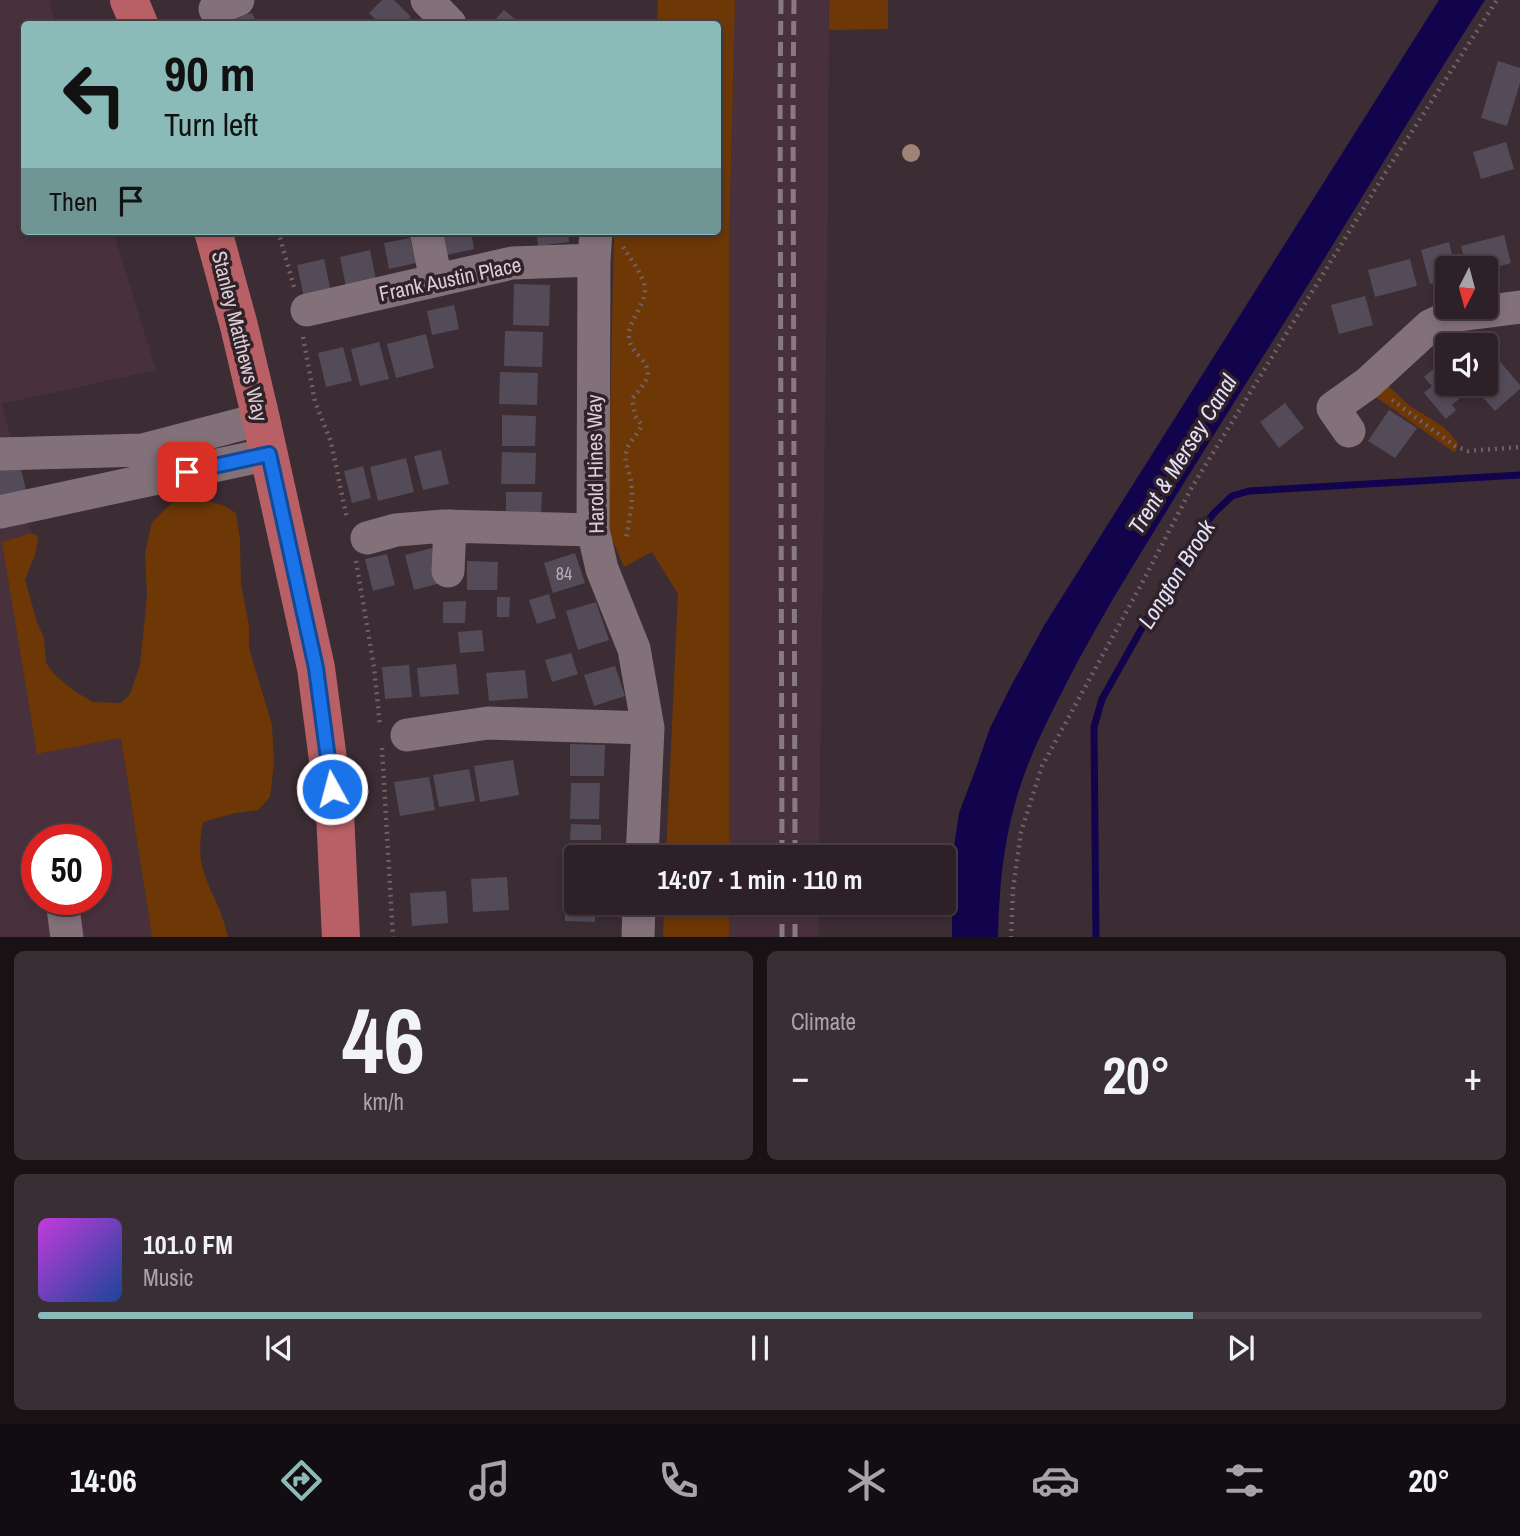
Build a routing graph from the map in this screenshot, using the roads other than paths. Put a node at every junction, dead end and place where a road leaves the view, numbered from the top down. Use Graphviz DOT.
graph roads {
  1 [pos="129,0"];
  2 [pos="427,0"];
  3 [pos="138,21"];
  4 [pos="447,21"];
  5 [pos="214,235"];
  6 [pos="427,235"];
  7 [pos="595,243"];
  8 [pos="436,280"];
  9 [pos="1520,307"];
  10 [pos="301,309"];
  11 [pos="1334,409"];
  12 [pos="265,437"];
  13 [pos="0,454"];
  14 [pos="0,512"];
  15 [pos="450,526"];
  16 [pos="593,530"];
  17 [pos="357,539"];
  18 [pos="448,571"];
  19 [pos="648,728"];
  20 [pos="389,736"];
  21 [pos="643,845"];
  22 [pos="64,915"];
  23 [pos="639,915"];
  24 [pos="68,937"];
  25 [pos="341,937"];
  26 [pos="638,937"];
  1 -- 3 [label="main road"];
  2 -- 4 [label="street"];
  5 -- 12 [label="main road, Stanley Matthews Way"];
  6 -- 8 [label="street"];
  7 -- 8 [label="street, Frank Austin Place"];
  7 -- 16 [label="street, Harold Hines Way"];
  8 -- 10 [label="street, Frank Austin Place"];
  9 -- 11 [label="street"];
  12 -- 13 [label="street"];
  12 -- 14 [label="street"];
  12 -- 25 [label="main road, Stanley Matthews Way"];
  15 -- 16 [label="street"];
  15 -- 17 [label="street"];
  15 -- 18 [label="street"];
  16 -- 19 [label="street, Harold Hines Way"];
  19 -- 20 [label="street"];
  19 -- 21 [label="street, Harold Hines Way"];
  22 -- 24 [label="street"];
  23 -- 26 [label="street"];
}
